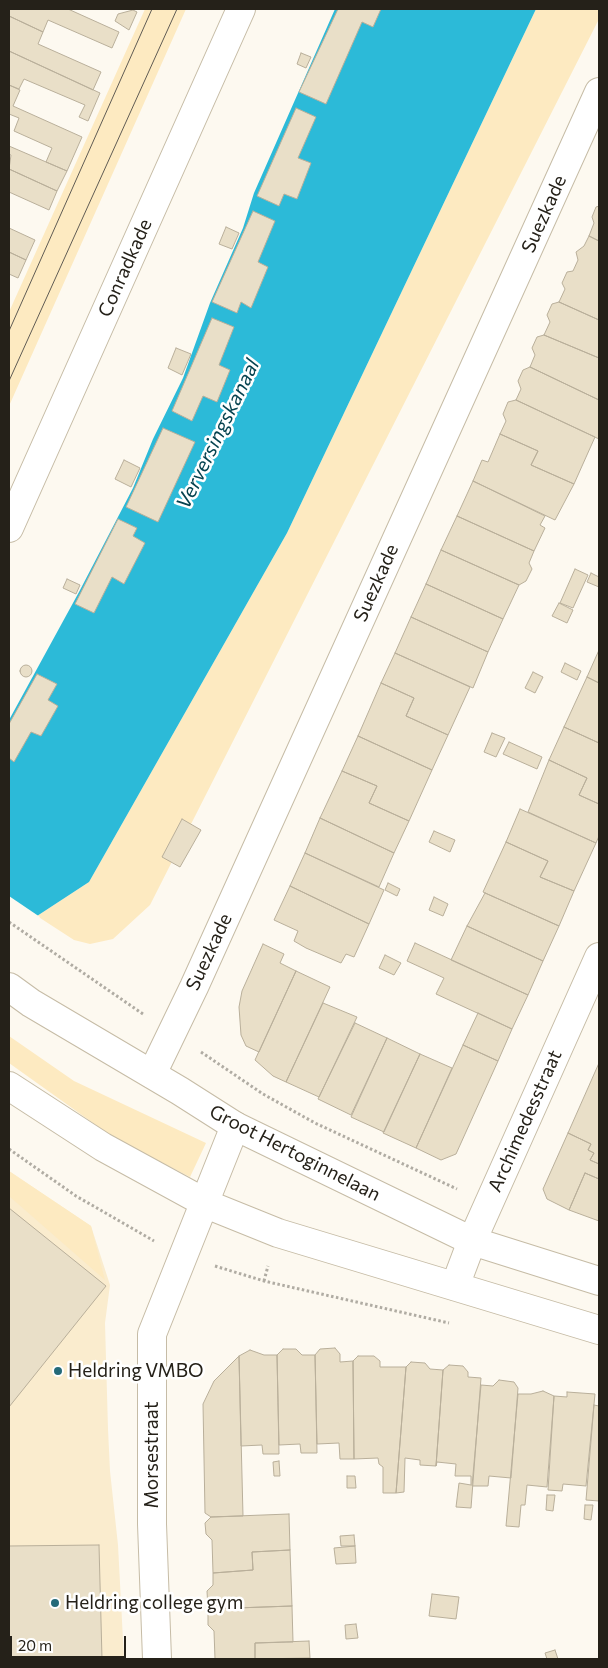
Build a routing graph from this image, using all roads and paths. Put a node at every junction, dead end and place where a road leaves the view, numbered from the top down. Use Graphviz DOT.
graph roads {
  1 [pos="241,9"];
  2 [pos="599,92"];
  3 [pos="9,528"];
  4 [pos="9,922"];
  5 [pos="599,957"];
  6 [pos="9,987"];
  7 [pos="171,1033"];
  8 [pos="152,1074"];
  9 [pos="9,1086"];
  10 [pos="315,1123"];
  11 [pos="235,1126"];
  12 [pos="9,1148"];
  13 [pos="205,1202"];
  14 [pos="472,1241"];
  15 [pos="184,1256"];
  16 [pos="599,1281"];
  17 [pos="455,1286"];
  18 [pos="455,1325"];
  19 [pos="599,1330"];
  20 [pos="157,1659"];
  1 -- 3 [label="street, Conradkade"];
  2 -- 7 [label="street, Suezkade"];
  4 -- 7 [label="path, Groot Hertoginnelaan"];
  5 -- 14 [label="street, Archimedesstraat"];
  6 -- 8 [label="street, Groot Hertoginnelaan"];
  7 -- 8 [label="street, Suezkade"];
  7 -- 10 [label="path, Groot Hertoginnelaan"];
  8 -- 11 [label="street, Groot Hertoginnelaan"];
  9 -- 13 [label="street"];
  11 -- 13 [label="street"];
  11 -- 14 [label="street, Groot Hertoginnelaan"];
  12 -- 15 [label="path"];
  13 -- 15 [label="street, Morsestraat"];
  13 -- 17 [label="street"];
  14 -- 16 [label="street, Groot Hertoginnelaan"];
  14 -- 17 [label="street, Archimedesstraat"];
  15 -- 18 [label="path"];
  15 -- 20 [label="street, Morsestraat"];
  17 -- 19 [label="street"];
}
